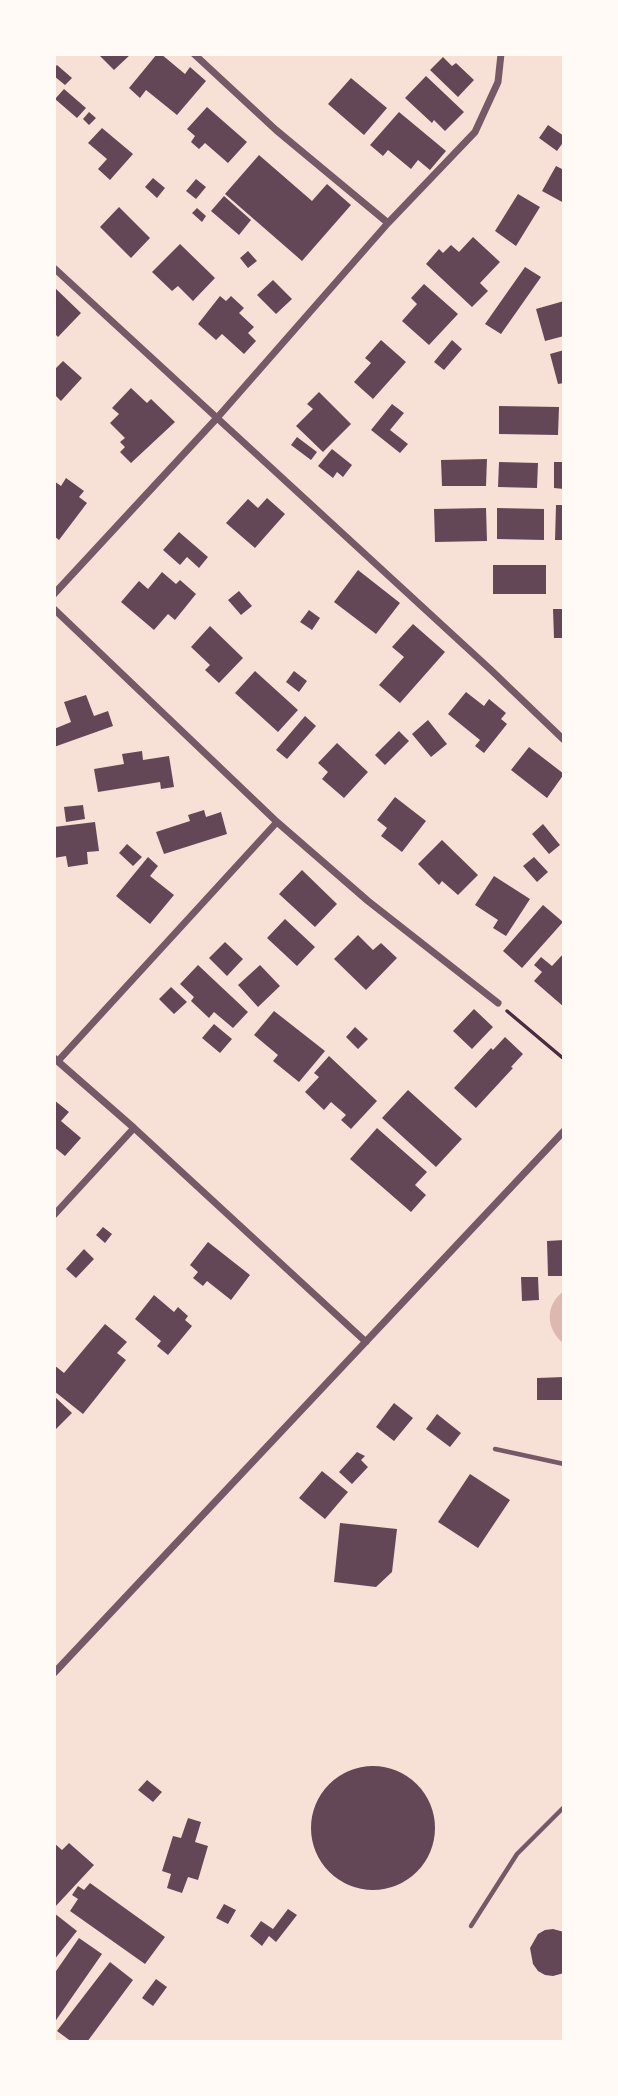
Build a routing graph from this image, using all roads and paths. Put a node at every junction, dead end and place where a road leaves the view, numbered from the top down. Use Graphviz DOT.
graph roads {
  1 [pos="194,54"];
  2 [pos="501,54"];
  3 [pos="388,223"];
  4 [pos="54,268"];
  5 [pos="217,418"];
  6 [pos="54,594"];
  7 [pos="54,609"];
  8 [pos="564,740"];
  9 [pos="277,822"];
  10 [pos="498,1003"];
  11 [pos="564,1059"];
  12 [pos="56,1060"];
  13 [pos="134,1128"];
  14 [pos="564,1131"];
  15 [pos="54,1215"];
  16 [pos="366,1342"];
  17 [pos="495,1449"];
  18 [pos="564,1464"];
  19 [pos="54,1673"];
  20 [pos="564,1807"];
  21 [pos="471,1926"];
  1 -- 3 [label="street"];
  2 -- 3 [label="street"];
  3 -- 5 [label="street"];
  4 -- 5 [label="street"];
  5 -- 6 [label="street"];
  5 -- 8 [label="street"];
  7 -- 9 [label="street"];
  9 -- 10 [label="street"];
  9 -- 12 [label="street"];
  10 -- 11 [label="path"];
  12 -- 13 [label="street"];
  13 -- 15 [label="street"];
  13 -- 16 [label="street"];
  14 -- 16 [label="street"];
  16 -- 19 [label="street"];
  17 -- 18 [label="lane"];
  20 -- 21 [label="lane"];
}
